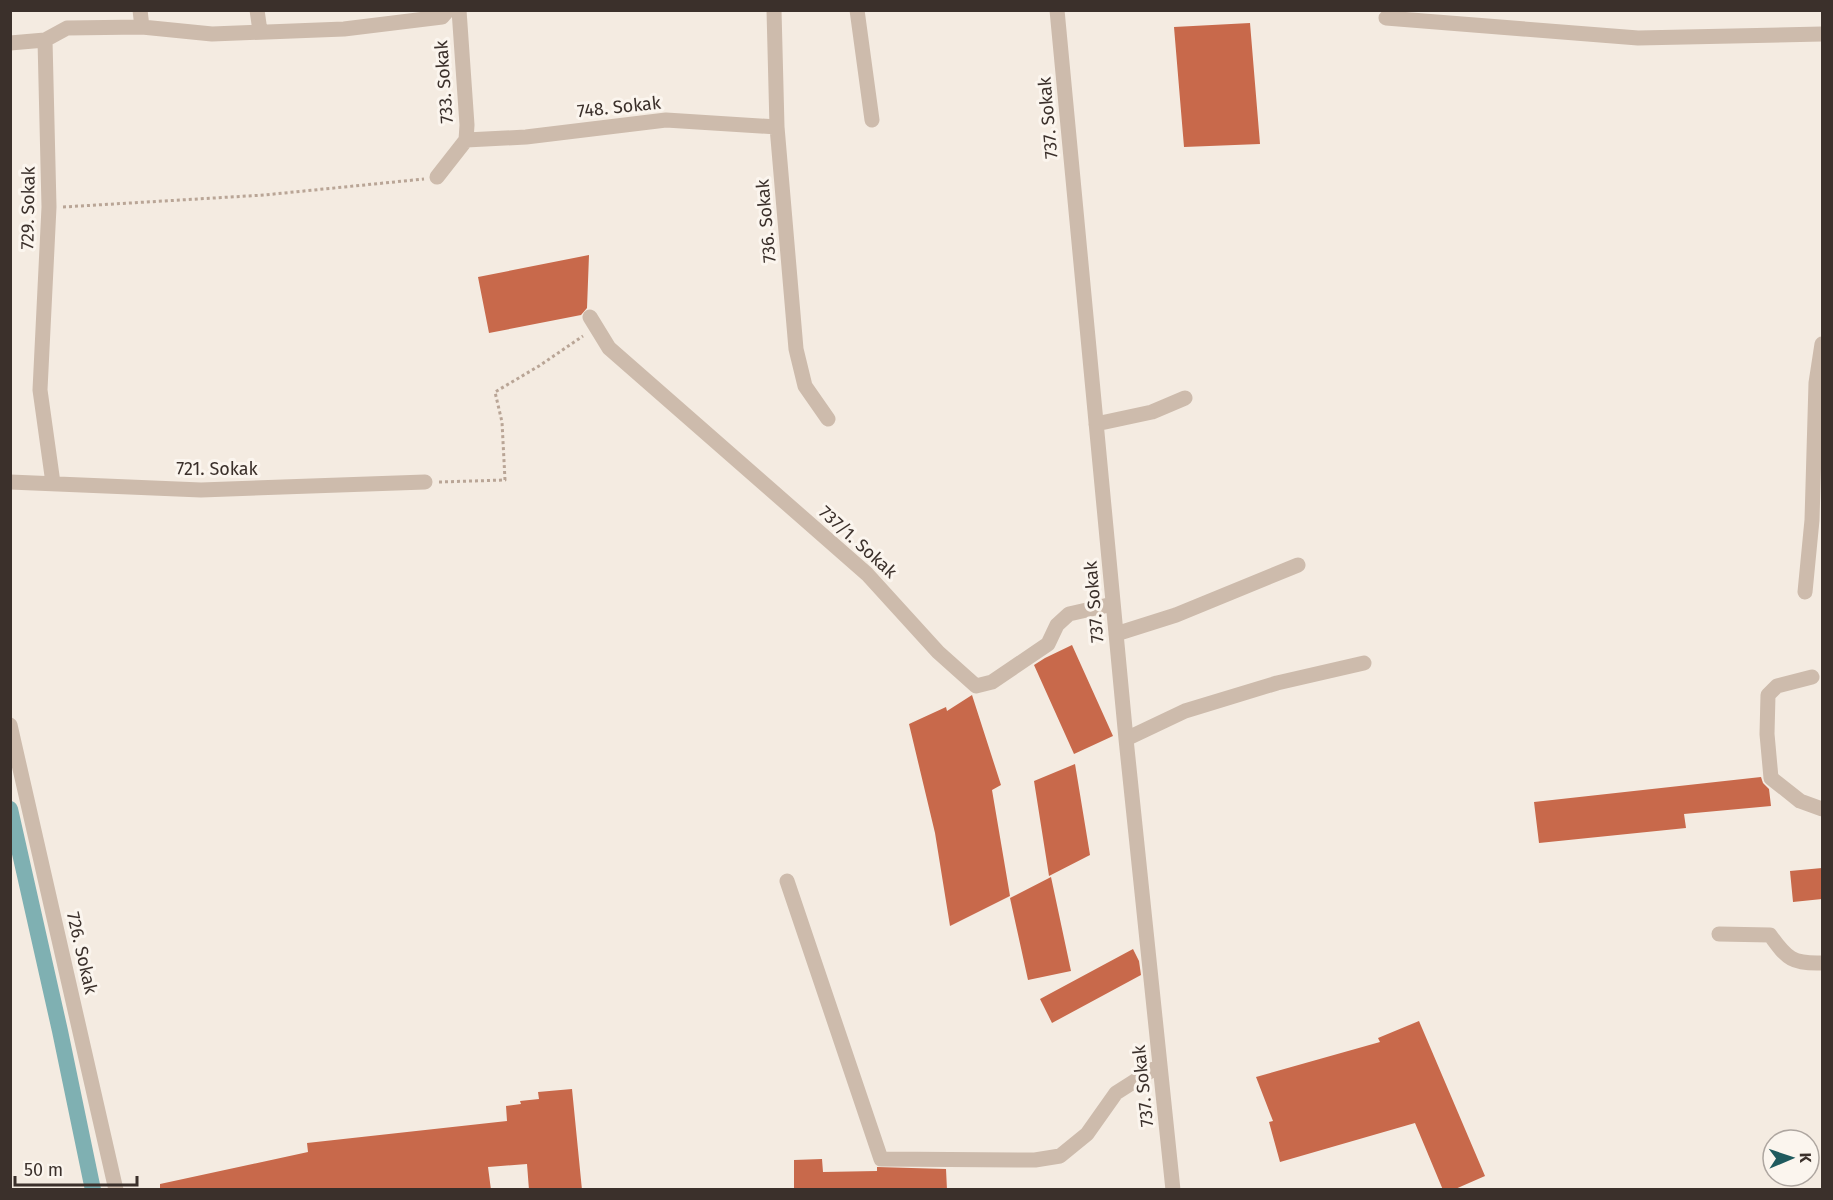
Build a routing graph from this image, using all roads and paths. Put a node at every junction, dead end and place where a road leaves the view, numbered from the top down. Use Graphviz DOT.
graph roads {
  1 [pos="140,10"];
  2 [pos="257,10"];
  3 [pos="448,10"];
  4 [pos="459,10"];
  5 [pos="774,10"];
  6 [pos="857,10"];
  7 [pos="1057,10"];
  8 [pos="1386,18"];
  9 [pos="141,27"];
  10 [pos="260,32"];
  11 [pos="1822,34"];
  12 [pos="45,40"];
  13 [pos="10,43"];
  14 [pos="872,120"];
  15 [pos="777,127"];
  16 [pos="466,140"];
  17 [pos="437,177"];
  18 [pos="49,207"];
  19 [pos="593,322"];
  20 [pos="1822,344"];
  21 [pos="1185,398"];
  22 [pos="828,419"];
  23 [pos="1096,424"];
  24 [pos="10,482"];
  25 [pos="425,482"];
  26 [pos="53,483"];
  27 [pos="1298,566"];
  28 [pos="1805,592"];
  29 [pos="1113,604"];
  30 [pos="1116,634"];
  31 [pos="1364,663"];
  32 [pos="1812,677"];
  33 [pos="10,725"];
  34 [pos="1126,739"];
  35 [pos="1822,809"];
  36 [pos="787,881"];
  37 [pos="1719,934"];
  38 [pos="1822,963"];
  39 [pos="1160,1065"];
  40 [pos="116,1190"];
  41 [pos="1173,1190"];
  1 -- 9 [label="street"];
  2 -- 10 [label="street"];
  3 -- 10 [label="street"];
  4 -- 16 [label="street, 733. Sokak"];
  5 -- 15 [label="street, 736. Sokak"];
  6 -- 14 [label="street"];
  7 -- 23 [label="street, 737. Sokak"];
  8 -- 11 [label="street"];
  9 -- 10 [label="street"];
  9 -- 12 [label="street"];
  12 -- 13 [label="street"];
  12 -- 18 [label="street, 729. Sokak"];
  15 -- 16 [label="street, 748. Sokak"];
  15 -- 22 [label="street, 736. Sokak"];
  16 -- 17 [label="street, 733. Sokak"];
  17 -- 18 [label="path"];
  18 -- 26 [label="street, 729. Sokak"];
  19 -- 25 [label="path"];
  19 -- 29 [label="street, 737/1. Sokak"];
  20 -- 28 [label="street"];
  21 -- 23 [label="street"];
  23 -- 29 [label="street, 737. Sokak"];
  24 -- 26 [label="street, 721. Sokak"];
  25 -- 26 [label="street, 721. Sokak"];
  27 -- 30 [label="street"];
  29 -- 30 [label="street, 737. Sokak"];
  30 -- 34 [label="street, 737. Sokak"];
  31 -- 34 [label="street"];
  32 -- 35 [label="street"];
  33 -- 40 [label="street, 726. Sokak"];
  34 -- 39 [label="street, 737. Sokak"];
  36 -- 39 [label="street"];
  37 -- 38 [label="street"];
  39 -- 41 [label="street, 737. Sokak"];
}
